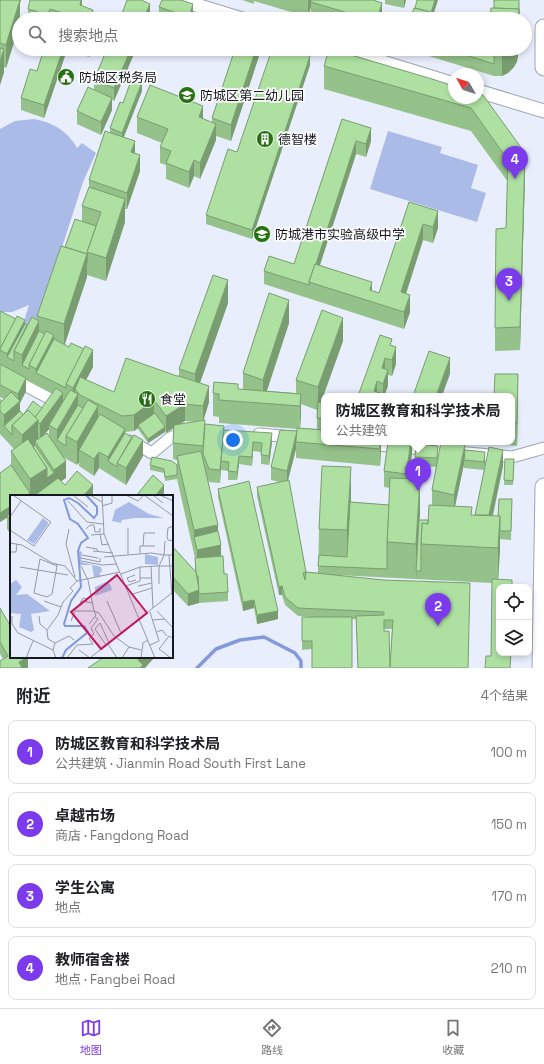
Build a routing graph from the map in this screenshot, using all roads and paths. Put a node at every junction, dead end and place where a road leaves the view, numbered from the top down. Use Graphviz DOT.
graph roads {
  1 [pos="180,0"];
  2 [pos="219,12"];
  3 [pos="544,28"];
  4 [pos="363,56"];
  5 [pos="544,67"];
  6 [pos="448,82"];
  7 [pos="484,93"];
  8 [pos="544,111"];
  9 [pos="0,372"];
  10 [pos="68,408"];
  11 [pos="200,430"];
  12 [pos="246,433"];
  13 [pos="117,434"];
  14 [pos="321,440"];
  15 [pos="378,445"];
  16 [pos="544,448"];
  17 [pos="544,487"];
  18 [pos="541,668"];
  1 -- 2 [label="street"];
  3 -- 5 [label="main road"];
  4 -- 6 [label="street"];
  7 -- 8 [label="street"];
  9 -- 10 [label="street"];
  11 -- 13 [label="street"];
  12 -- 14 [label="street"];
  15 -- 16 [label="street"];
  17 -- 18 [label="main road"];
}
